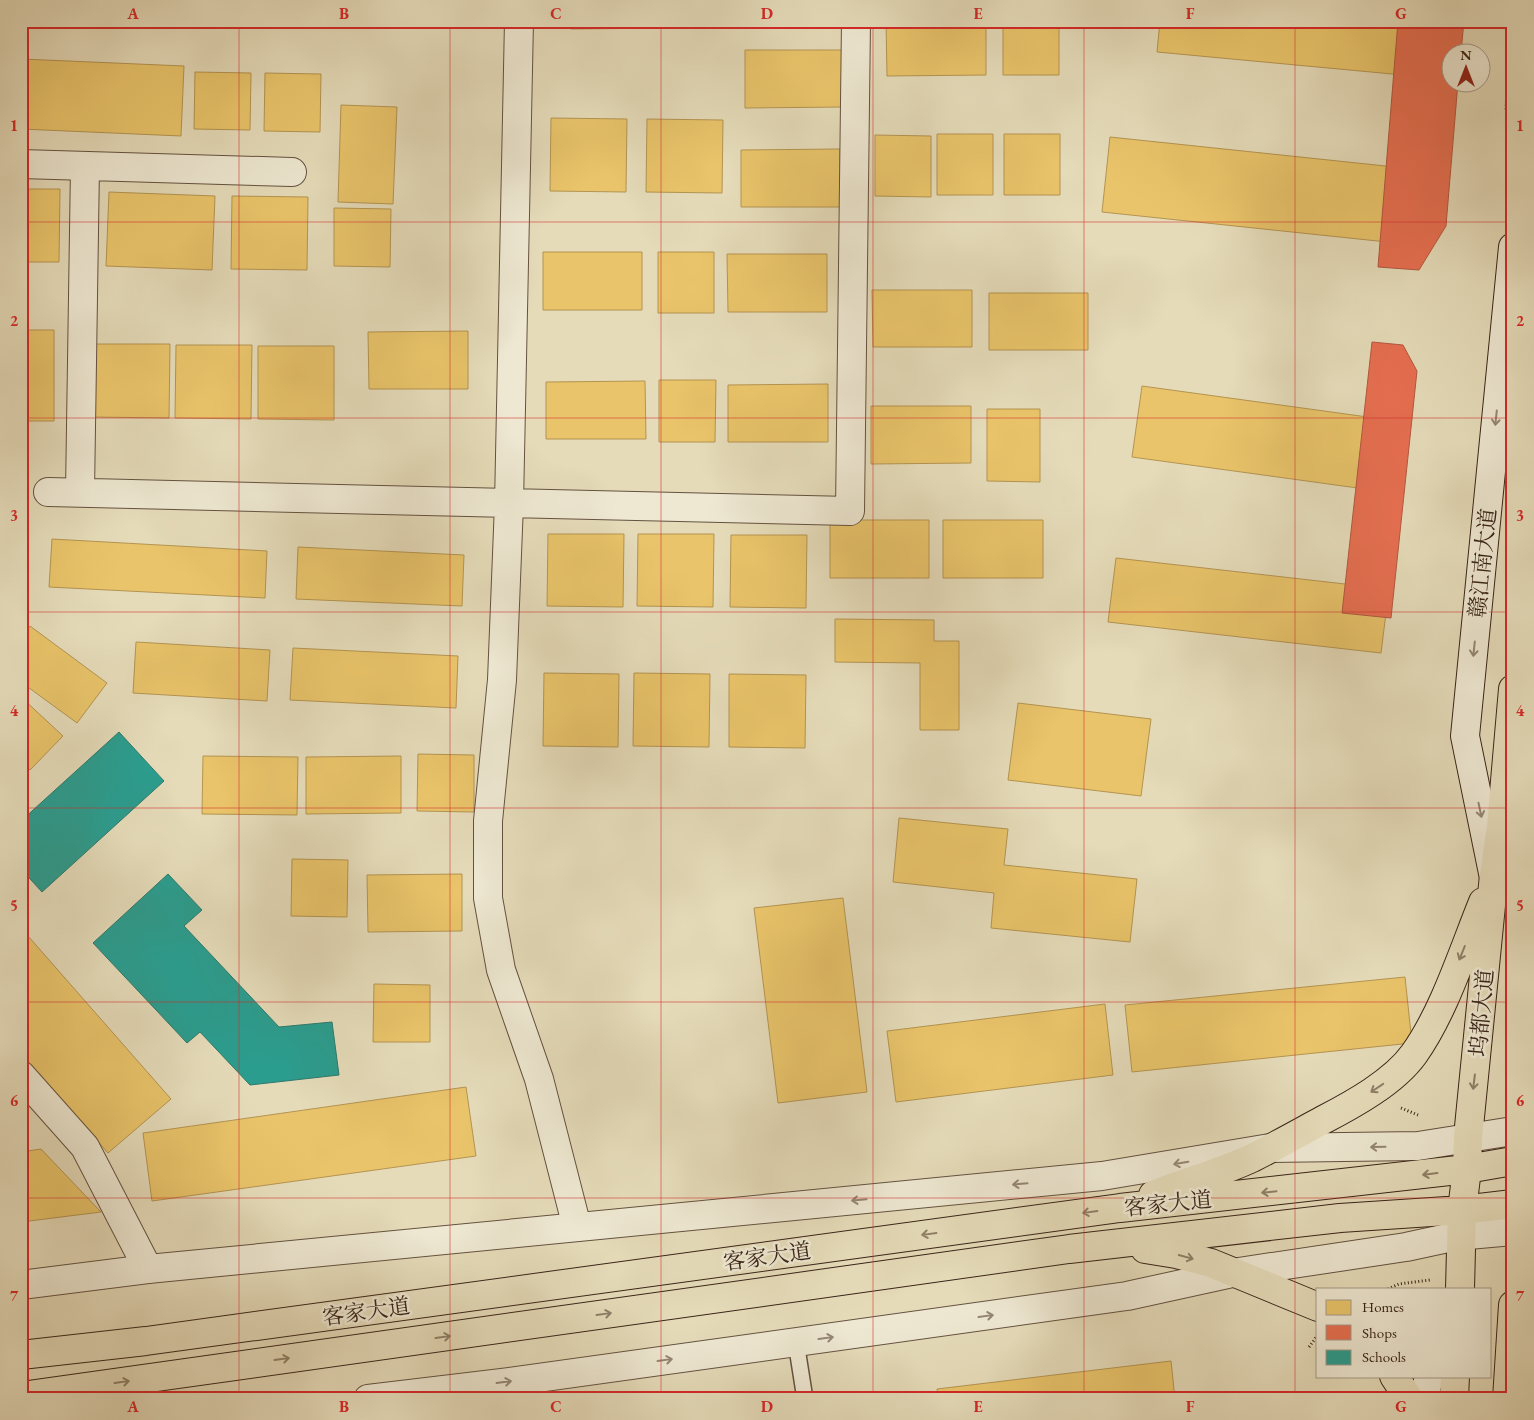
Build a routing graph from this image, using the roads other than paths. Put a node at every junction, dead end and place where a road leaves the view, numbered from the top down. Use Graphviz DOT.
graph roads {
  1 [pos="519,21"];
  2 [pos="856,21"];
  3 [pos="21,164"];
  4 [pos="85,166"];
  5 [pos="292,172"];
  6 [pos="1513,248"];
  7 [pos="48,492"];
  8 [pos="80,492"];
  9 [pos="509,504"];
  10 [pos="1513,689"];
  11 [pos="1494,875"];
  12 [pos="21,1075"];
  13 [pos="1513,1131"];
  14 [pos="1468,1138"];
  15 [pos="1270,1148"];
  16 [pos="1513,1161"];
  17 [pos="1467,1169"];
  18 [pos="1513,1204"];
  19 [pos="1120,1208"];
  20 [pos="578,1227"];
  21 [pos="1460,1228"];
  22 [pos="1513,1231"];
  23 [pos="1069,1249"];
  24 [pos="148,1269"];
  25 [pos="1232,1272"];
  26 [pos="21,1285"];
  27 [pos="1448,1288"];
  28 [pos="1460,1288"];
  29 [pos="1513,1305"];
  30 [pos="1316,1306"];
  31 [pos="796,1342"];
  32 [pos="21,1355"];
  33 [pos="1395,1378"];
  34 [pos="1429,1378"];
  35 [pos="1455,1378"];
  36 [pos="21,1396"];
  37 [pos="381,1398"];
  38 [pos="805,1399"];
  39 [pos="1409,1399"];
  40 [pos="1424,1399"];
  41 [pos="1454,1399"];
  42 [pos="1507,1399"];
  1 -- 9 [label="street"];
  2 -- 9 [label="street"];
  3 -- 4 [label="street"];
  4 -- 5 [label="street"];
  4 -- 8 [label="street"];
  6 -- 11 [label="street, 赣江南大道, one-way"];
  7 -- 8 [label="street"];
  8 -- 9 [label="street"];
  9 -- 20 [label="street"];
  10 -- 11 [label="main road, 坞都大道"];
  11 -- 14 [label="main road, 坞都大道, one-way"];
  11 -- 15 [label="main road, one-way"];
  12 -- 24 [label="street"];
  13 -- 14 [label="street"];
  14 -- 15 [label="street, one-way"];
  14 -- 17 [label="main road, 坞都大道"];
  15 -- 19 [label="main road"];
  15 -- 20 [label="street, one-way"];
  16 -- 17 [label="main road, 客家大道"];
  17 -- 19 [label="main road, 客家大道, one-way"];
  17 -- 21 [label="main road, 坞都大道"];
  18 -- 21 [label="main road, 客家大道"];
  19 -- 32 [label="main road, 客家大道, one-way"];
  20 -- 24 [label="street"];
  21 -- 22 [label="street"];
  21 -- 23 [label="main road, 客家大道"];
  21 -- 25 [label="street"];
  21 -- 27 [label="street"];
  21 -- 28 [label="main road, 坞都大道"];
  23 -- 25 [label="main road, one-way"];
  36 -- 23 [label="main road, 客家大道, one-way"];
  24 -- 26 [label="street"];
  25 -- 30 [label="main road"];
  31 -- 25 [label="street, one-way"];
  29 -- 42 [label="main road"];
  37 -- 31 [label="street, one-way"];
  31 -- 38 [label="lane"];
  33 -- 39 [label="main road"];
  34 -- 40 [label="street"];
  35 -- 41 [label="main road"];
}
